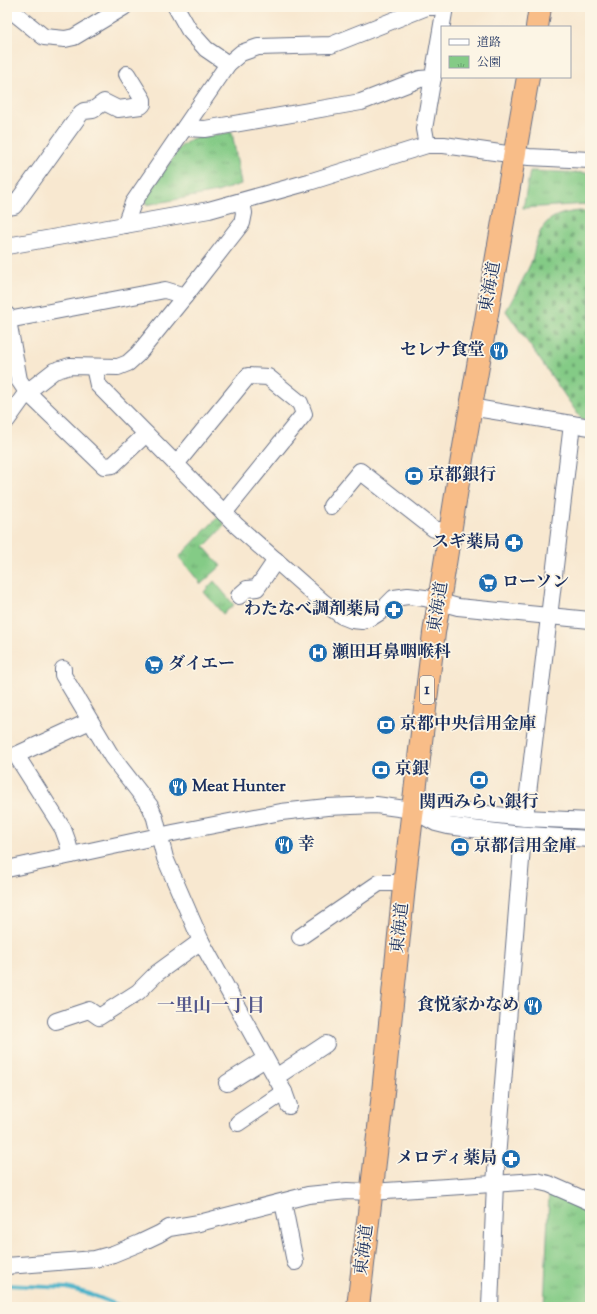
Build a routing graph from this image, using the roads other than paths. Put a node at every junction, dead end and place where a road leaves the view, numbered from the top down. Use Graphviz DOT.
graph roads {
  1 [pos="7,7"];
  2 [pos="124,7"];
  3 [pos="176,7"];
  4 [pos="434,7"];
  5 [pos="445,7"];
  6 [pos="540,7"];
  7 [pos="442,26"];
  8 [pos="537,26"];
  9 [pos="441,31"];
  10 [pos="228,64"];
  11 [pos="127,74"];
  12 [pos="433,78"];
  13 [pos="528,78"];
  14 [pos="185,128"];
  15 [pos="427,145"];
  16 [pos="514,155"];
  17 [pos="590,160"];
  18 [pos="242,202"];
  19 [pos="7,207"];
  20 [pos="125,225"];
  21 [pos="7,246"];
  22 [pos="185,296"];
  23 [pos="7,318"];
  24 [pos="94,367"];
  25 [pos="27,392"];
  26 [pos="470,407"];
  27 [pos="7,420"];
  28 [pos="572,424"];
  29 [pos="590,427"];
  30 [pos="146,434"];
  31 [pos="176,464"];
  32 [pos="331,506"];
  33 [pos="224,513"];
  34 [pos="450,532"];
  35 [pos="276,560"];
  36 [pos="239,596"];
  37 [pos="439,602"];
  38 [pos="549,616"];
  39 [pos="590,620"];
  40 [pos="62,669"];
  41 [pos="90,720"];
  42 [pos="413,810"];
  43 [pos="525,818"];
  44 [pos="590,821"];
  45 [pos="524,835"];
  46 [pos="160,836"];
  47 [pos="590,839"];
  48 [pos="71,855"];
  49 [pos="7,869"];
  50 [pos="405,883"];
  51 [pos="300,936"];
  52 [pos="201,941"];
  53 [pos="56,1021"];
  54 [pos="326,1044"];
  55 [pos="265,1059"];
  56 [pos="276,1077"];
  57 [pos="227,1082"];
  58 [pos="238,1123"];
  59 [pos="496,1183"];
  60 [pos="371,1192"];
  61 [pos="283,1202"];
  62 [pos="590,1202"];
  63 [pos="295,1262"];
  64 [pos="7,1266"];
  65 [pos="358,1307"];
  66 [pos="490,1307"];
  1 -- 2 [label="street"];
  3 -- 10 [label="street"];
  4 -- 10 [label="street"];
  5 -- 7 [label="street"];
  6 -- 8 [label="highway"];
  9 -- 12 [label="street"];
  10 -- 14 [label="street"];
  11 -- 19 [label="street"];
  12 -- 14 [label="street"];
  12 -- 15 [label="street"];
  13 -- 16 [label="highway, 東海道 / 1"];
  14 -- 20 [label="street"];
  15 -- 16 [label="street"];
  15 -- 18 [label="street"];
  16 -- 17 [label="street"];
  16 -- 26 [label="highway, 東海道 / 1"];
  18 -- 20 [label="street"];
  18 -- 22 [label="street"];
  20 -- 21 [label="street"];
  22 -- 23 [label="street"];
  22 -- 24 [label="street"];
  23 -- 25 [label="street"];
  24 -- 25 [label="street"];
  24 -- 30 [label="street"];
  25 -- 27 [label="street"];
  25 -- 30 [label="street"];
  26 -- 28 [label="street"];
  26 -- 34 [label="highway, 東海道 / 1"];
  28 -- 29 [label="street"];
  28 -- 38 [label="street"];
  30 -- 31 [label="street"];
  31 -- 33 [label="street"];
  31 -- 33 [label="street"];
  32 -- 34 [label="street"];
  33 -- 35 [label="street"];
  34 -- 37 [label="highway, 東海道 / 1"];
  35 -- 36 [label="street"];
  35 -- 37 [label="street"];
  37 -- 38 [label="street"];
  37 -- 42 [label="highway, 東海道 / 1"];
  38 -- 39 [label="street"];
  38 -- 43 [label="street"];
  40 -- 41 [label="street"];
  41 -- 46 [label="street"];
  41 -- 48 [label="street"];
  42 -- 43 [label="street"];
  42 -- 45 [label="street"];
  42 -- 46 [label="street"];
  42 -- 50 [label="highway, 東海道 / 1"];
  43 -- 44 [label="street"];
  45 -- 47 [label="street"];
  45 -- 59 [label="street"];
  46 -- 48 [label="street"];
  46 -- 52 [label="street"];
  48 -- 49 [label="street"];
  50 -- 51 [label="street"];
  50 -- 60 [label="highway, 東海道 / 1"];
  52 -- 53 [label="street"];
  52 -- 55 [label="street"];
  54 -- 56 [label="street"];
  55 -- 56 [label="street"];
  55 -- 57 [label="street"];
  56 -- 58 [label="street"];
  59 -- 60 [label="street"];
  59 -- 62 [label="street"];
  59 -- 66 [label="street"];
  60 -- 61 [label="street"];
  60 -- 65 [label="highway, 東海道 / 1"];
  61 -- 63 [label="street"];
  61 -- 64 [label="street"];
}
